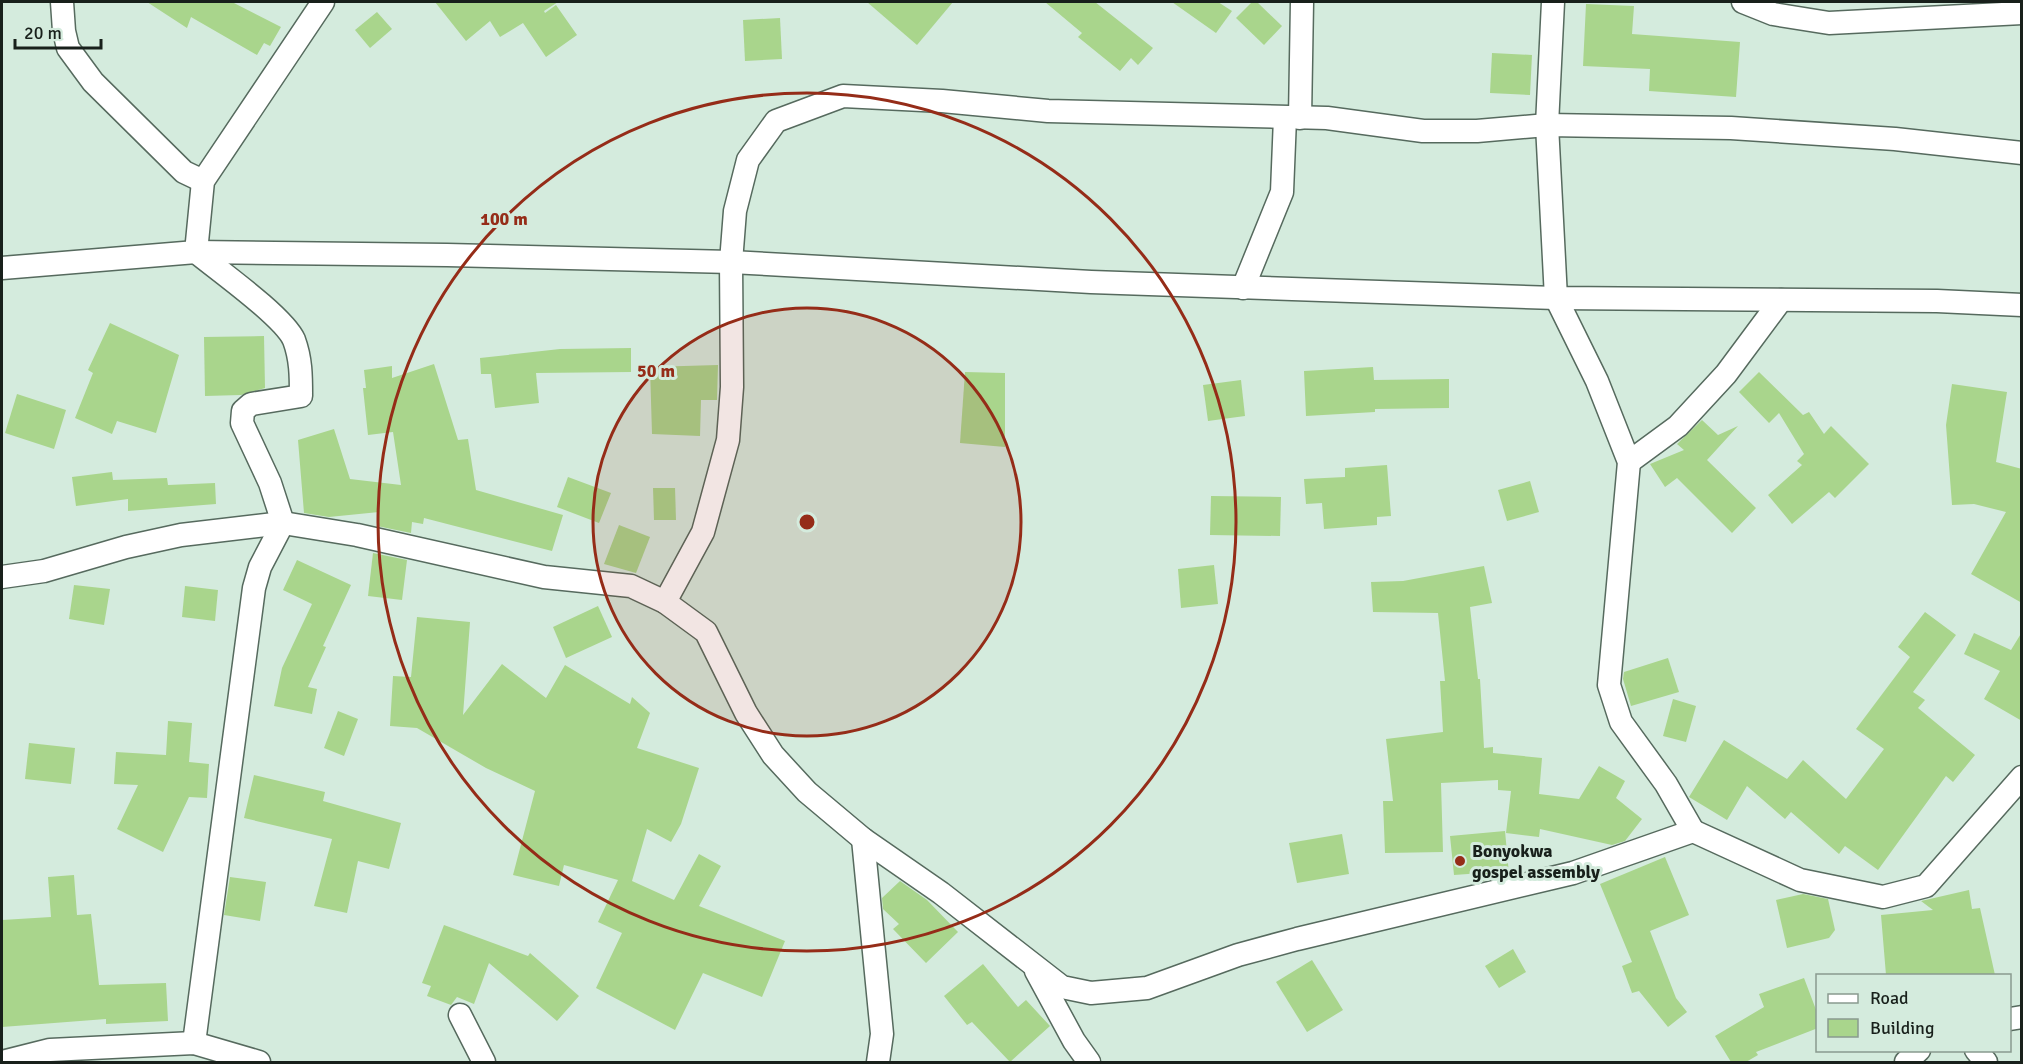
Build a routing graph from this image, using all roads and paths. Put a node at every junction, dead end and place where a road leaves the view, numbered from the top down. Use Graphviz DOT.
graph roads {
  1 [pos="62,2"];
  2 [pos="323,2"];
  3 [pos="1302,2"];
  4 [pos="1553,2"];
  5 [pos="1743,2"];
  6 [pos="2022,13"];
  7 [pos="1293,118"];
  8 [pos="1547,125"];
  9 [pos="2022,153"];
  10 [pos="203,181"];
  11 [pos="196,252"];
  12 [pos="731,262"];
  13 [pos="2,268"];
  14 [pos="1244,288"];
  15 [pos="1556,298"];
  16 [pos="1781,300"];
  17 [pos="2022,305"];
  18 [pos="1629,462"];
  19 [pos="283,523"];
  20 [pos="2,577"];
  21 [pos="665,602"];
  22 [pos="2022,777"];
  23 [pos="1694,831"];
  24 [pos="863,839"];
  25 [pos="1034,966"];
  26 [pos="460,1015"];
  27 [pos="194,1043"];
  28 [pos="2,1062"];
  29 [pos="259,1062"];
  30 [pos="484,1062"];
  31 [pos="879,1062"];
  32 [pos="1089,1062"];
  1 -- 10 [label="street"];
  2 -- 10 [label="street"];
  3 -- 7 [label="street"];
  4 -- 8 [label="street"];
  5 -- 6 [label="street"];
  7 -- 8 [label="street"];
  7 -- 12 [label="street"];
  7 -- 14 [label="street"];
  8 -- 9 [label="street"];
  8 -- 15 [label="street"];
  10 -- 11 [label="street"];
  11 -- 12 [label="street"];
  11 -- 13 [label="street"];
  11 -- 19 [label="street"];
  12 -- 14 [label="street"];
  12 -- 21 [label="street"];
  14 -- 15 [label="street"];
  15 -- 16 [label="street"];
  15 -- 18 [label="street"];
  16 -- 17 [label="street"];
  16 -- 18 [label="street"];
  18 -- 23 [label="street"];
  19 -- 20 [label="street"];
  19 -- 21 [label="street"];
  19 -- 27 [label="street"];
  21 -- 24 [label="street"];
  22 -- 23 [label="street"];
  23 -- 25 [label="street"];
  24 -- 25 [label="street"];
  24 -- 31 [label="street"];
  25 -- 32 [label="street"];
  26 -- 30 [label="street"];
  27 -- 28 [label="street"];
  27 -- 29 [label="street"];
}
